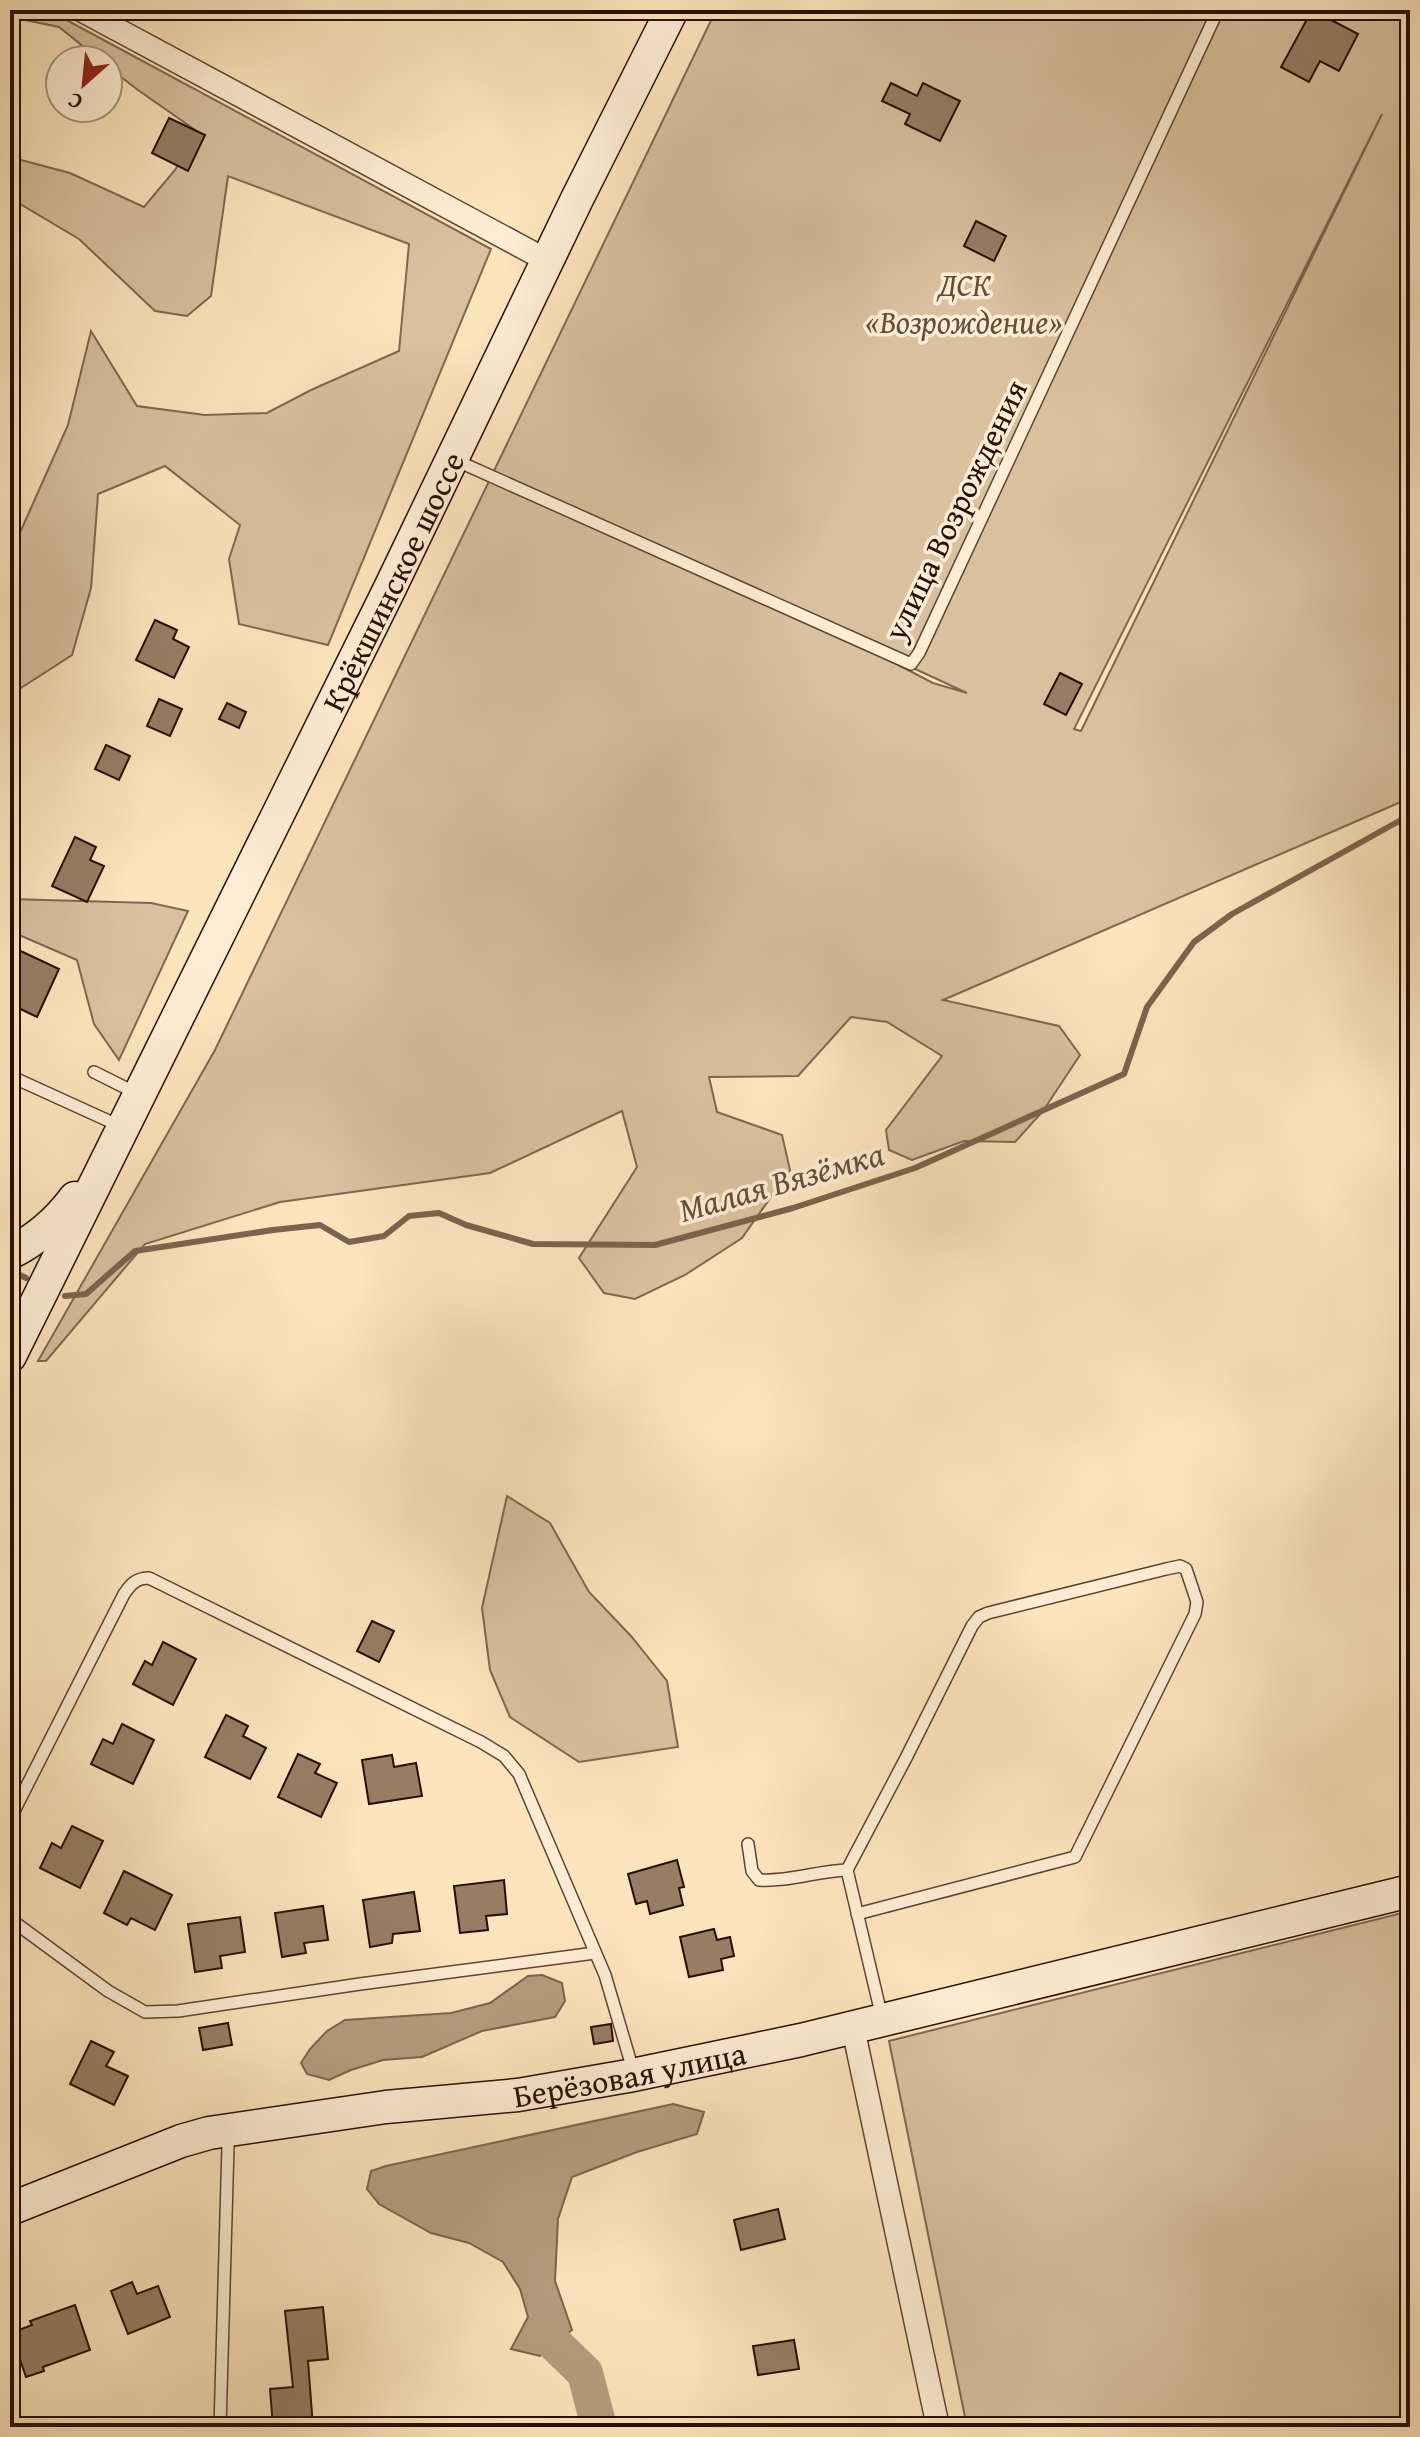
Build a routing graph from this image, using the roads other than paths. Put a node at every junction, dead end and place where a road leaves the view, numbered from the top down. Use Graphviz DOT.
graph roads {
  1 [pos="81,10"];
  2 [pos="672,10"];
  3 [pos="1218,10"];
  4 [pos="548,261"];
  5 [pos="452,459"];
  6 [pos="94,1072"];
  7 [pos="10,1076"];
  8 [pos="139,1094"];
  9 [pos="117,1139"];
  10 [pos="10,1253"];
  11 [pos="10,1356"];
  12 [pos="10,1819"];
  13 [pos="748,1844"];
  14 [pos="847,1870"];
  15 [pos="1410,1891"];
  16 [pos="857,1914"];
  17 [pos="10,1919"];
  18 [pos="595,1953"];
  19 [pos="868,2024"];
  20 [pos="634,2075"];
  21 [pos="225,2131"];
  22 [pos="10,2209"];
  23 [pos="220,2427"];
  24 [pos="938,2427"];
  1 -- 4 [label="street"];
  2 -- 4 [label="street, Крёкшинское шоссе"];
  3 -- 5 [label="lane, улица Возрождения"];
  4 -- 5 [label="street, Крёкшинское шоссе"];
  5 -- 8 [label="street, Крёкшинское шоссе"];
  6 -- 8 [label="lane"];
  7 -- 9 [label="lane"];
  8 -- 9 [label="street, Крёкшинское шоссе"];
  9 -- 10 [label="street"];
  9 -- 11 [label="street"];
  12 -- 18 [label="lane"];
  13 -- 14 [label="lane"];
  14 -- 16 [label="lane"];
  14 -- 16 [label="lane"];
  15 -- 19 [label="street, Берёзовая улица"];
  16 -- 19 [label="lane"];
  17 -- 18 [label="lane"];
  18 -- 20 [label="lane"];
  19 -- 20 [label="street, Берёзовая улица"];
  19 -- 24 [label="street"];
  20 -- 21 [label="street, Берёзовая улица"];
  21 -- 22 [label="street, Берёзовая улица"];
  21 -- 23 [label="lane"];
}
